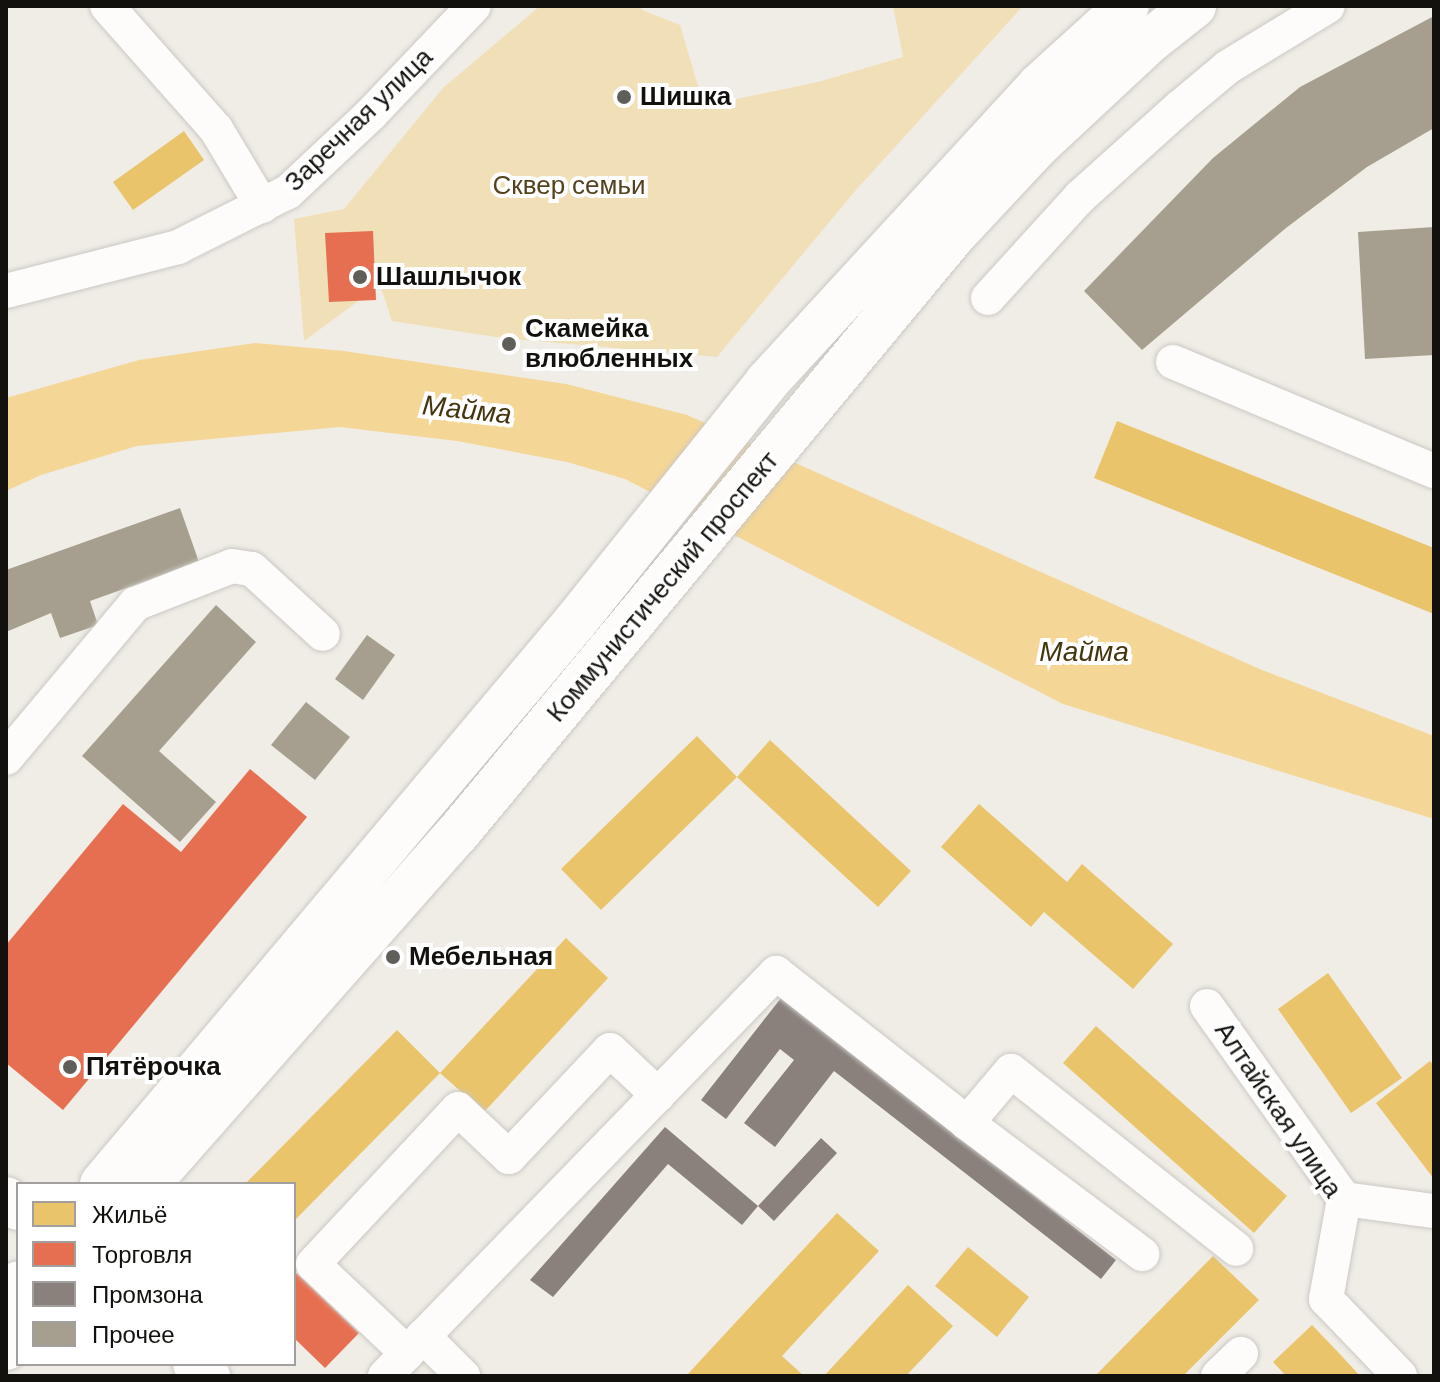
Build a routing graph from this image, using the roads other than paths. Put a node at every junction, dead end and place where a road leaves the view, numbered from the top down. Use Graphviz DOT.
graph roads {
  1 [pos="107,6"];
  2 [pos="474,6"];
  3 [pos="1127,6"];
  4 [pos="1194,6"];
  5 [pos="1328,6"];
  6 [pos="262,206"];
  7 [pos="6,291"];
  8 [pos="988,298"];
  9 [pos="1173,362"];
  10 [pos="1434,471"];
  11 [pos="323,634"];
  12 [pos="6,758"];
  13 [pos="1207,1006"];
  14 [pos="658,1095"];
  15 [pos="967,1123"];
  16 [pos="104,1182"];
  17 [pos="150,1182"];
  18 [pos="1344,1199"];
  19 [pos="1434,1211"];
  20 [pos="1236,1249"];
  21 [pos="1142,1254"];
  22 [pos="405,1355"];
  23 [pos="463,1376"];
  24 [pos="1400,1376"];
  1 -- 6 [label="street"];
  2 -- 6 [label="street, Заречная улица"];
  3 -- 16 [label="main road, Коммунистический проспект"];
  4 -- 17 [label="main road, Коммунистический проспект"];
  5 -- 8 [label="street"];
  6 -- 7 [label="street, Заречная улица"];
  9 -- 10 [label="street"];
  11 -- 12 [label="street"];
  13 -- 18 [label="street, Алтайская улица"];
  14 -- 15 [label="street"];
  14 -- 22 [label="street"];
  14 -- 22 [label="street"];
  15 -- 20 [label="street"];
  15 -- 21 [label="street"];
  18 -- 19 [label="street"];
  18 -- 24 [label="street, Алтайская улица"];
  22 -- 23 [label="street"];
}
